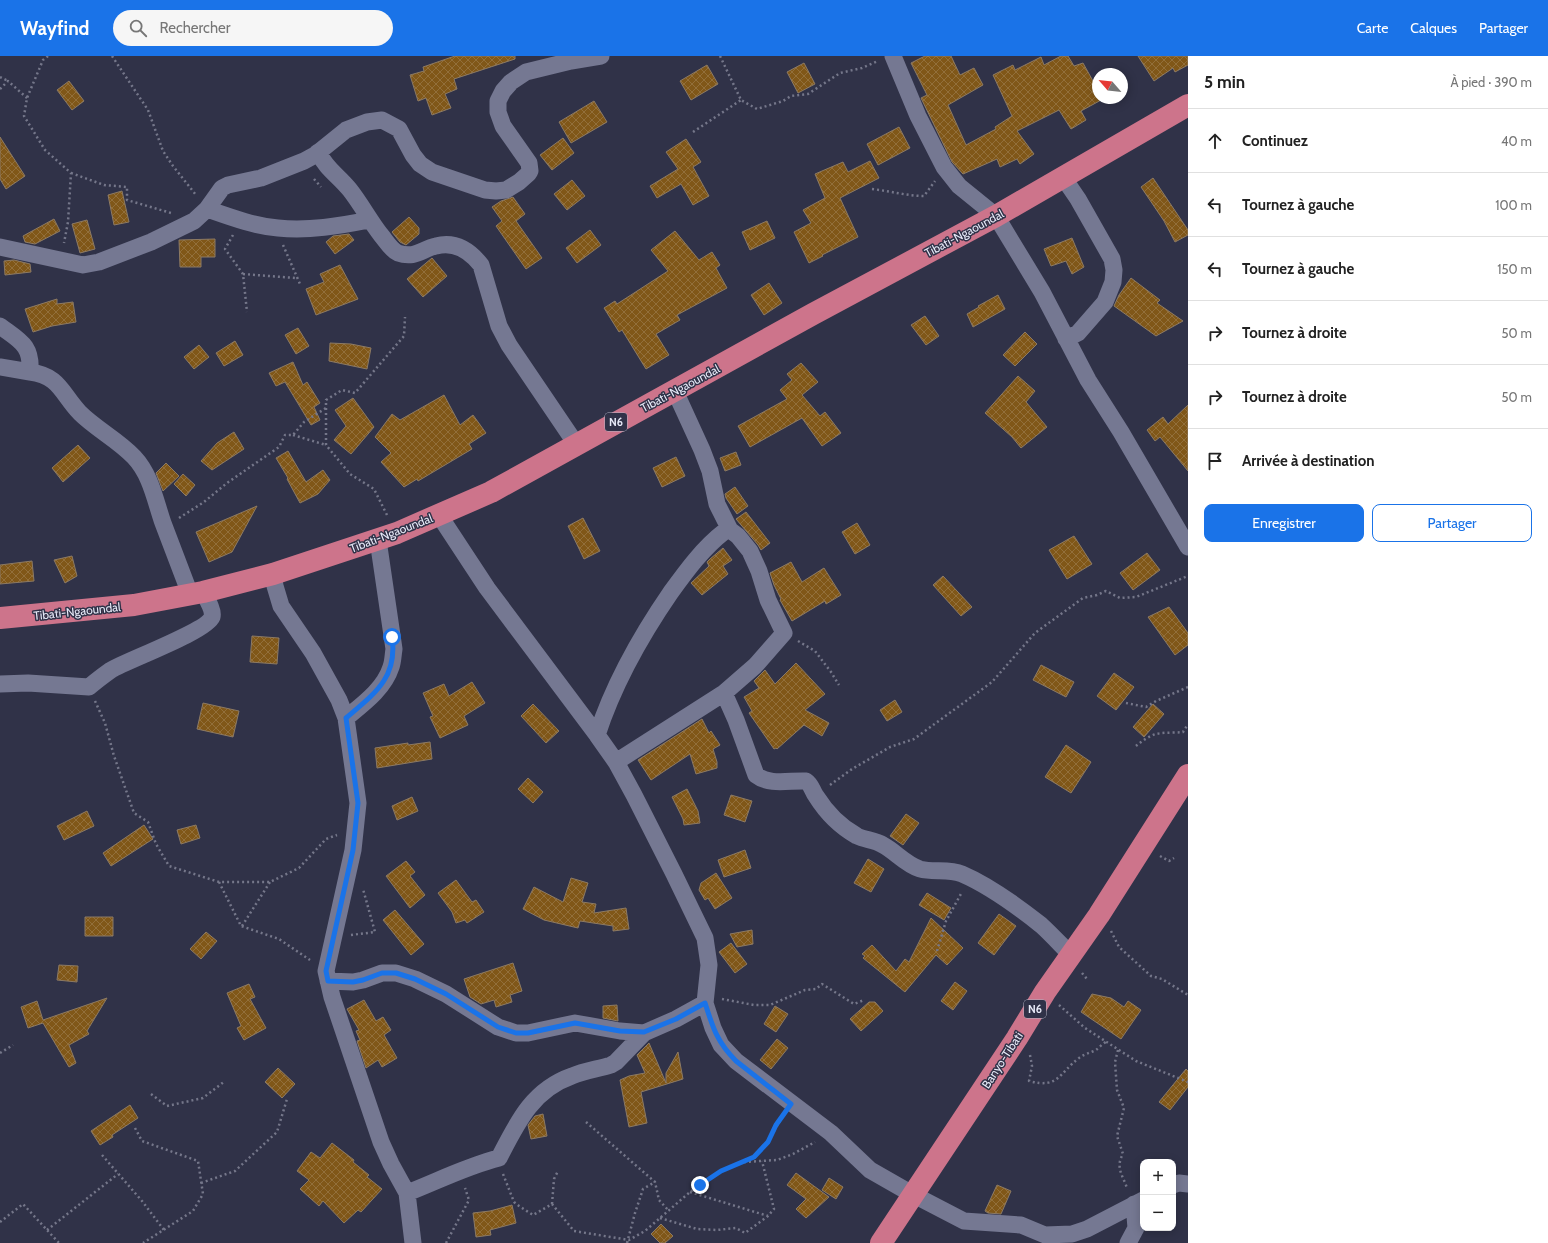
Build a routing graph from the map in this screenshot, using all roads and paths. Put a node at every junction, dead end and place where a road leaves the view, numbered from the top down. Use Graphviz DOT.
graph roads {
  1 [pos="48,56"];
  2 [pos="112,56"];
  3 [pos="601,56"];
  4 [pos="720,56"];
  5 [pos="887,58"];
  6 [pos="0,77"];
  7 [pos="8,81"];
  8 [pos="0,89"];
  9 [pos="27,98"];
  10 [pos="741,100"];
  11 [pos="1188,105"];
  12 [pos="693,132"];
  13 [pos="318,152"];
  14 [pos="944,167"];
  15 [pos="71,173"];
  16 [pos="1063,177"];
  17 [pos="872,189"];
  18 [pos="207,209"];
  19 [pos="996,216"];
  20 [pos="194,220"];
  21 [pos="369,220"];
  22 [pos="241,221"];
  23 [pos="277,228"];
  24 [pos="0,247"];
  25 [pos="60,259"];
  26 [pos="243,274"];
  27 [pos="296,278"];
  28 [pos="300,284"];
  29 [pos="247,312"];
  30 [pos="405,318"];
  31 [pos="0,326"];
  32 [pos="1066,339"];
  33 [pos="0,367"];
  34 [pos="30,372"];
  35 [pos="675,391"];
  36 [pos="326,408"];
  37 [pos="293,435"];
  38 [pos="576,444"];
  39 [pos="326,445"];
  40 [pos="439,515"];
  41 [pos="163,522"];
  42 [pos="730,530"];
  43 [pos="387,537"];
  44 [pos="1188,547"];
  45 [pos="273,574"];
  46 [pos="1188,576"];
  47 [pos="197,593"];
  48 [pos="0,618"];
  49 [pos="784,633"];
  50 [pos="0,684"];
  51 [pos="839,685"];
  52 [pos="89,687"];
  53 [pos="1188,687"];
  54 [pos="724,694"];
  55 [pos="1126,703"];
  56 [pos="346,718"];
  57 [pos="1188,724"];
  58 [pos="597,735"];
  59 [pos="1136,746"];
  60 [pos="616,762"];
  61 [pos="1188,775"];
  62 [pos="815,796"];
  63 [pos="356,828"];
  64 [pos="969,878"];
  65 [pos="219,882"];
  66 [pos="270,882"];
  67 [pos="363,887"];
  68 [pos="1099,915"];
  69 [pos="242,926"];
  70 [pos="333,938"];
  71 [pos="937,952"];
  72 [pos="1070,955"];
  73 [pos="327,976"];
  74 [pos="1045,992"];
  75 [pos="1188,995"];
  76 [pos="864,1000"];
  77 [pos="705,1003"];
  78 [pos="644,1032"];
  79 [pos="1017,1038"];
  80 [pos="1106,1042"];
  81 [pos="13,1045"];
  82 [pos="1118,1050"];
  83 [pos="0,1053"];
  84 [pos="225,1081"];
  85 [pos="1188,1082"];
  86 [pos="151,1094"];
  87 [pos="287,1099"];
  88 [pos="791,1104"];
  89 [pos="586,1122"];
  90 [pos="135,1128"];
  91 [pos="831,1133"];
  92 [pos="102,1155"];
  93 [pos="762,1161"];
  94 [pos="739,1162"];
  95 [pos="558,1171"];
  96 [pos="460,1172"];
  97 [pos="118,1174"];
  98 [pos="655,1182"];
  99 [pos="201,1183"];
  100 [pos="1176,1184"];
  101 [pos="1188,1184"];
  102 [pos="510,1192"];
  103 [pos="690,1192"];
  104 [pos="407,1193"];
  105 [pos="912,1194"];
  106 [pos="1138,1202"];
  107 [pos="552,1204"];
  108 [pos="669,1211"];
  109 [pos="768,1216"];
  110 [pos="660,1218"];
  111 [pos="0,1222"];
  112 [pos="47,1230"];
  113 [pos="164,1230"];
  114 [pos="628,1241"];
  115 [pos="59,1243"];
  116 [pos="143,1243"];
  117 [pos="412,1243"];
  118 [pos="446,1243"];
  119 [pos="880,1243"];
  120 [pos="1128,1243"];
  1 -- 9 [label="path"];
  2 -- 18 [label="path"];
  3 -- 13 [label="street"];
  4 -- 10 [label="path"];
  5 -- 10 [label="path"];
  5 -- 14 [label="street"];
  6 -- 7 [label="path"];
  7 -- 8 [label="path"];
  7 -- 9 [label="path"];
  9 -- 15 [label="path"];
  10 -- 12 [label="path"];
  11 -- 16 [label="highway, Tibati-Ngaoundal / N6"];
  13 -- 18 [label="street"];
  13 -- 21 [label="street"];
  14 -- 17 [label="path"];
  14 -- 19 [label="street"];
  15 -- 20 [label="path"];
  15 -- 25 [label="path"];
  16 -- 19 [label="highway, Tibati-Ngaoundal / N6"];
  16 -- 32 [label="street"];
  18 -- 20 [label="street"];
  18 -- 22 [label="street"];
  19 -- 32 [label="street"];
  19 -- 35 [label="highway, Tibati-Ngaoundal / N6"];
  20 -- 25 [label="street"];
  21 -- 23 [label="street"];
  21 -- 38 [label="street"];
  22 -- 23 [label="street"];
  22 -- 26 [label="path"];
  23 -- 27 [label="path"];
  24 -- 25 [label="street"];
  26 -- 27 [label="path"];
  26 -- 29 [label="path"];
  27 -- 28 [label="path"];
  30 -- 36 [label="path"];
  31 -- 34 [label="street"];
  32 -- 44 [label="street"];
  33 -- 34 [label="street"];
  34 -- 41 [label="street"];
  35 -- 38 [label="highway, Tibati-Ngaoundal / N6"];
  35 -- 42 [label="street"];
  36 -- 37 [label="path"];
  36 -- 39 [label="path"];
  37 -- 39 [label="path"];
  37 -- 41 [label="path"];
  38 -- 40 [label="highway, Tibati-Ngaoundal / N6"];
  39 -- 43 [label="path"];
  40 -- 43 [label="highway, Tibati-Ngaoundal / N6"];
  40 -- 58 [label="street"];
  41 -- 47 [label="street"];
  42 -- 49 [label="street"];
  42 -- 58 [label="street"];
  43 -- 45 [label="highway, Tibati-Ngaoundal / N6"];
  43 -- 56 [label="street"];
  45 -- 47 [label="highway, Tibati-Ngaoundal / N6"];
  45 -- 56 [label="street"];
  46 -- 62 [label="path"];
  47 -- 48 [label="highway, Tibati-Ngaoundal / N6"];
  47 -- 52 [label="street"];
  49 -- 51 [label="path"];
  49 -- 54 [label="street"];
  50 -- 52 [label="street"];
  52 -- 65 [label="path"];
  53 -- 55 [label="path"];
  54 -- 60 [label="street"];
  54 -- 62 [label="street"];
  56 -- 63 [label="street"];
  57 -- 59 [label="path"];
  58 -- 60 [label="street"];
  60 -- 77 [label="street"];
  61 -- 68 [label="highway, Banyo-Tibati / N6"];
  62 -- 64 [label="street"];
  63 -- 66 [label="path"];
  63 -- 70 [label="street"];
  64 -- 71 [label="path"];
  64 -- 72 [label="street"];
  65 -- 66 [label="path"];
  65 -- 69 [label="path"];
  66 -- 69 [label="path"];
  67 -- 70 [label="path"];
  68 -- 72 [label="highway, Banyo-Tibati / N6"];
  68 -- 75 [label="path"];
  69 -- 73 [label="path"];
  70 -- 73 [label="street"];
  72 -- 74 [label="highway, Banyo-Tibati / N6"];
  73 -- 78 [label="street"];
  73 -- 104 [label="street"];
  74 -- 79 [label="highway, Banyo-Tibati / N6"];
  74 -- 80 [label="path"];
  76 -- 77 [label="path"];
  77 -- 78 [label="street"];
  77 -- 88 [label="street"];
  78 -- 96 [label="street"];
  79 -- 80 [label="path"];
  79 -- 105 [label="highway, Banyo-Tibati / N6"];
  80 -- 82 [label="path"];
  81 -- 83 [label="path"];
  82 -- 85 [label="path"];
  82 -- 106 [label="path"];
  84 -- 86 [label="path"];
  87 -- 99 [label="path"];
  88 -- 91 [label="street"];
  88 -- 94 [label="path"];
  89 -- 98 [label="path"];
  90 -- 99 [label="path"];
  91 -- 93 [label="path"];
  91 -- 105 [label="street"];
  92 -- 97 [label="path"];
  93 -- 94 [label="path"];
  93 -- 109 [label="path"];
  94 -- 103 [label="path"];
  95 -- 107 [label="path"];
  96 -- 104 [label="street"];
  96 -- 118 [label="path"];
  97 -- 112 [label="path"];
  97 -- 113 [label="path"];
  98 -- 108 [label="path"];
  98 -- 114 [label="path"];
  99 -- 113 [label="path"];
  100 -- 101 [label="street"];
  102 -- 107 [label="path"];
  103 -- 108 [label="path"];
  103 -- 109 [label="path"];
  104 -- 117 [label="street"];
  105 -- 106 [label="street"];
  105 -- 119 [label="highway, Banyo-Tibati / N6"];
  106 -- 120 [label="street"];
  107 -- 114 [label="path"];
  108 -- 110 [label="path"];
  109 -- 110 [label="path"];
  110 -- 114 [label="path"];
  111 -- 112 [label="path"];
  112 -- 115 [label="path"];
  113 -- 116 [label="path"];
}
